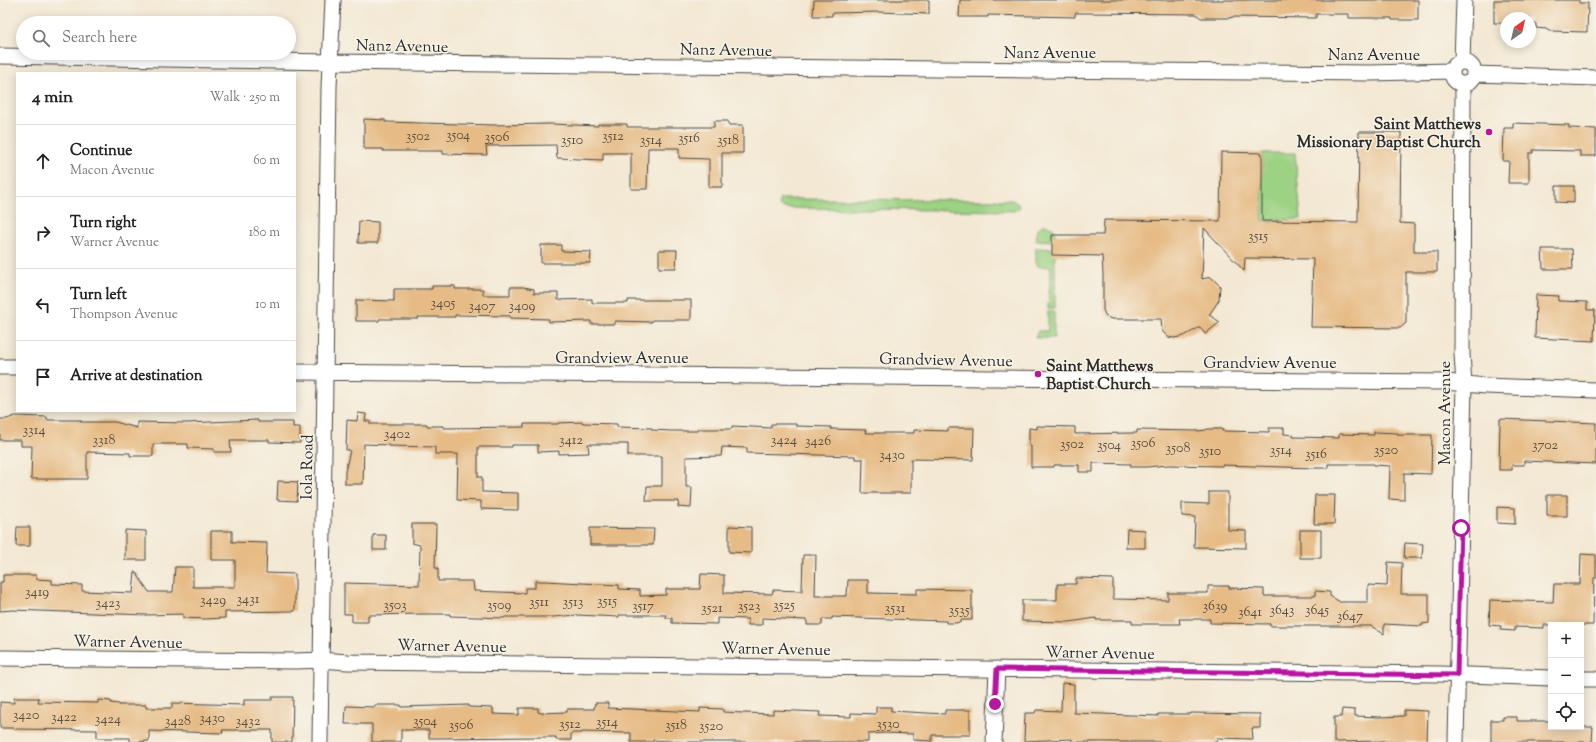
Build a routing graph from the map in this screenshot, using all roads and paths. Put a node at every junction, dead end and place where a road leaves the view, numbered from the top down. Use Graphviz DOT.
graph roads {
  1 [pos="333,0"];
  2 [pos="1464,0"];
  3 [pos="0,56"];
  4 [pos="16,56"];
  5 [pos="221,60"];
  6 [pos="331,62"];
  7 [pos="1457,66"];
  8 [pos="1596,78"];
  9 [pos="1469,79"];
  10 [pos="0,367"];
  11 [pos="16,367"];
  12 [pos="296,372"];
  13 [pos="325,372"];
  14 [pos="1464,384"];
  15 [pos="1596,390"];
  16 [pos="0,658"];
  17 [pos="321,660"];
  18 [pos="997,669"];
  19 [pos="1457,675"];
  20 [pos="1548,678"];
  21 [pos="1584,679"];
  22 [pos="1596,680"];
  23 [pos="320,742"];
  24 [pos="994,742"];
  25 [pos="1456,742"];
  1 -- 6 [label="street, Iola Road"];
  2 -- 7 [label="street"];
  3 -- 4 [label="street, Nanz Avenue"];
  5 -- 6 [label="street, Nanz Avenue"];
  6 -- 7 [label="street, Nanz Avenue"];
  6 -- 13 [label="street, Iola Road"];
  7 -- 9 [label="street"];
  8 -- 9 [label="street"];
  9 -- 14 [label="street, Macon Avenue"];
  10 -- 11 [label="street"];
  12 -- 13 [label="street, Grandview Avenue"];
  13 -- 14 [label="street, Grandview Avenue"];
  13 -- 17 [label="street, Iola Road"];
  14 -- 15 [label="street, Grandview Avenue"];
  14 -- 19 [label="street, Macon Avenue"];
  16 -- 17 [label="street, Warner Avenue"];
  17 -- 18 [label="street, Warner Avenue"];
  17 -- 23 [label="street, Iola Road"];
  18 -- 19 [label="street, Warner Avenue"];
  18 -- 24 [label="street"];
  19 -- 20 [label="street, Warner Avenue"];
  19 -- 25 [label="street, Macon Avenue"];
  21 -- 22 [label="street"];
}
